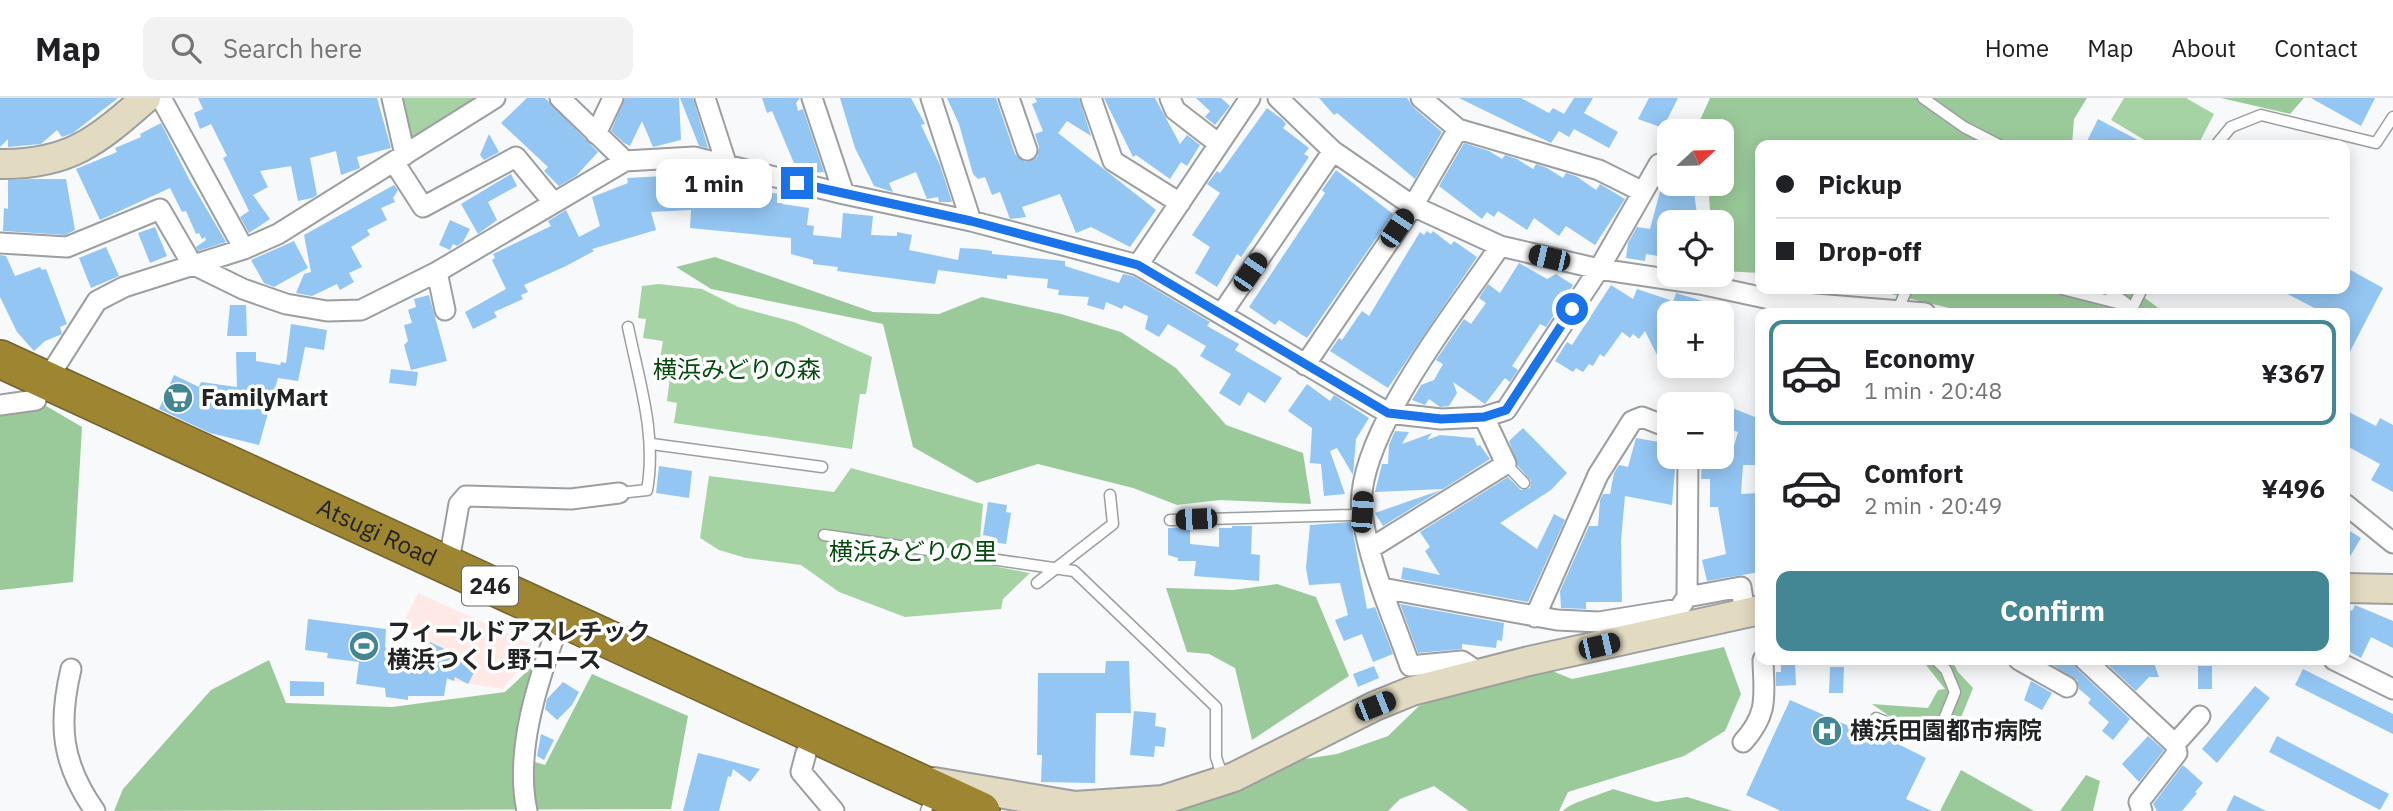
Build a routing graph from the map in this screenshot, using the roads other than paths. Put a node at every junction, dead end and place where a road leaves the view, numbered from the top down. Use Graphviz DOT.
graph roads {
  1 [pos="146,98"];
  2 [pos="161,98"];
  3 [pos="392,98"];
  4 [pos="495,98"];
  5 [pos="560,98"];
  6 [pos="613,98"];
  7 [pos="705,98"];
  8 [pos="812,98"];
  9 [pos="931,98"];
  10 [pos="1009,98"];
  11 [pos="1091,98"];
  12 [pos="1170,98"];
  13 [pos="1250,98"];
  14 [pos="1278,98"];
  15 [pos="1421,98"];
  16 [pos="1923,98"];
  17 [pos="2393,117"];
  18 [pos="1458,129"];
  19 [pos="596,134"];
  20 [pos="1989,140"];
  21 [pos="2220,140"];
  22 [pos="1219,145"];
  23 [pos="1027,150"];
  24 [pos="1333,151"];
  25 [pos="400,159"];
  26 [pos="625,161"];
  27 [pos="0,164"];
  28 [pos="727,166"];
  29 [pos="1657,168"];
  30 [pos="1641,191"];
  31 [pos="844,194"];
  32 [pos="553,202"];
  33 [pos="1180,203"];
  34 [pos="1413,206"];
  35 [pos="971,221"];
  36 [pos="0,243"];
  37 [pos="1500,246"];
  38 [pos="244,249"];
  39 [pos="192,264"];
  40 [pos="1138,265"];
  41 [pos="1599,269"];
  42 [pos="437,272"];
  43 [pos="2082,294"];
  44 [pos="2114,294"];
  45 [pos="2140,294"];
  46 [pos="2133,307"];
  47 [pos="1881,308"];
  48 [pos="445,310"];
  49 [pos="1222,313"];
  50 [pos="628,327"];
  51 [pos="0,359"];
  52 [pos="1306,365"];
  53 [pos="0,384"];
  54 [pos="41,391"];
  55 [pos="0,405"];
  56 [pos="1388,413"];
  57 [pos="1484,417"];
  58 [pos="1657,423"];
  59 [pos="652,444"];
  60 [pos="1506,464"];
  61 [pos="822,467"];
  62 [pos="1688,469"];
  63 [pos="1524,483"];
  64 [pos="619,494"];
  65 [pos="1110,495"];
  66 [pos="2350,508"];
  67 [pos="1362,512"];
  68 [pos="1170,520"];
  69 [pos="824,536"];
  70 [pos="2393,543"];
  71 [pos="1371,548"];
  72 [pos="448,566"];
  73 [pos="1058,567"];
  74 [pos="1037,583"];
  75 [pos="1382,588"];
  76 [pos="2350,588"];
  77 [pos="2393,589"];
  78 [pos="1687,597"];
  79 [pos="1753,611"];
  80 [pos="1535,617"];
  81 [pos="554,637"];
  82 [pos="1763,665"];
  83 [pos="1941,665"];
  84 [pos="2028,665"];
  85 [pos="2090,665"];
  86 [pos="2344,665"];
  87 [pos="71,669"];
  88 [pos="1481,674"];
  89 [pos="2067,687"];
  90 [pos="2393,689"];
  91 [pos="2200,716"];
  92 [pos="1868,727"];
  93 [pos="1743,742"];
  94 [pos="2175,744"];
  95 [pos="806,753"];
  96 [pos="1223,780"];
  97 [pos="925,802"];
  98 [pos="1065,808"];
  99 [pos="95,811"];
  100 [pos="527,811"];
  101 [pos="834,811"];
  102 [pos="981,811"];
  103 [pos="2141,811"];
  1 -- 27 [label="street"];
  2 -- 38 [label="street"];
  3 -- 25 [label="street"];
  4 -- 25 [label="street"];
  5 -- 19 [label="street"];
  6 -- 19 [label="street"];
  7 -- 28 [label="street"];
  8 -- 31 [label="street"];
  9 -- 35 [label="street"];
  10 -- 23 [label="street"];
  11 -- 33 [label="street"];
  12 -- 22 [label="street"];
  13 -- 22 [label="street"];
  14 -- 24 [label="street"];
  15 -- 18 [label="street"];
  16 -- 20 [label="lane"];
  17 -- 21 [label="lane"];
  18 -- 30 [label="street"];
  18 -- 34 [label="street"];
  19 -- 26 [label="street"];
  22 -- 33 [label="street"];
  24 -- 34 [label="street"];
  24 -- 49 [label="street"];
  25 -- 32 [label="street"];
  25 -- 38 [label="street"];
  26 -- 28 [label="street"];
  26 -- 32 [label="street"];
  28 -- 31 [label="street"];
  29 -- 30 [label="street"];
  30 -- 41 [label="street"];
  31 -- 35 [label="street"];
  32 -- 42 [label="street"];
  33 -- 40 [label="street"];
  34 -- 37 [label="street"];
  34 -- 52 [label="street"];
  35 -- 40 [label="street"];
  36 -- 39 [label="street"];
  37 -- 41 [label="street"];
  37 -- 56 [label="street"];
  38 -- 39 [label="street"];
  39 -- 42 [label="street"];
  39 -- 54 [label="street"];
  40 -- 49 [label="street"];
  41 -- 47 [label="street"];
  41 -- 57 [label="street"];
  42 -- 48 [label="street"];
  43 -- 46 [label="lane"];
  44 -- 46 [label="lane"];
  45 -- 46 [label="lane"];
  49 -- 52 [label="street"];
  50 -- 59 [label="lane"];
  51 -- 54 [label="highway, Atsugi Road / 246"];
  52 -- 56 [label="street"];
  53 -- 54 [label="highway, Atsugi Road / 246"];
  54 -- 55 [label="street"];
  54 -- 72 [label="highway, Atsugi Road / 246"];
  54 -- 81 [label="highway, Atsugi Road / 246"];
  56 -- 57 [label="street"];
  56 -- 67 [label="street"];
  57 -- 60 [label="street"];
  58 -- 80 [label="street"];
  59 -- 61 [label="lane"];
  59 -- 64 [label="lane"];
  60 -- 63 [label="lane"];
  60 -- 71 [label="street"];
  62 -- 78 [label="street"];
  64 -- 72 [label="street"];
  65 -- 73 [label="lane"];
  66 -- 70 [label="street"];
  67 -- 68 [label="lane"];
  67 -- 71 [label="street"];
  69 -- 73 [label="lane"];
  71 -- 75 [label="street"];
  72 -- 97 [label="highway, Atsugi Road / 246"];
  73 -- 74 [label="lane"];
  73 -- 96 [label="lane"];
  75 -- 80 [label="street"];
  75 -- 88 [label="street"];
  76 -- 77 [label="street"];
  78 -- 79 [label="street"];
  78 -- 80 [label="street"];
  79 -- 88 [label="street"];
  81 -- 95 [label="highway, Atsugi Road / 246"];
  81 -- 100 [label="street"];
  82 -- 93 [label="street"];
  83 -- 92 [label="lane"];
  84 -- 89 [label="street"];
  85 -- 94 [label="street"];
  86 -- 90 [label="street"];
  87 -- 99 [label="street"];
  88 -- 96 [label="street"];
  91 -- 94 [label="street"];
  94 -- 103 [label="street"];
  95 -- 97 [label="highway, Atsugi Road / 246"];
  95 -- 101 [label="street"];
  96 -- 98 [label="street"];
  97 -- 98 [label="street"];
  97 -- 102 [label="highway, Atsugi Road / 246"];
}
